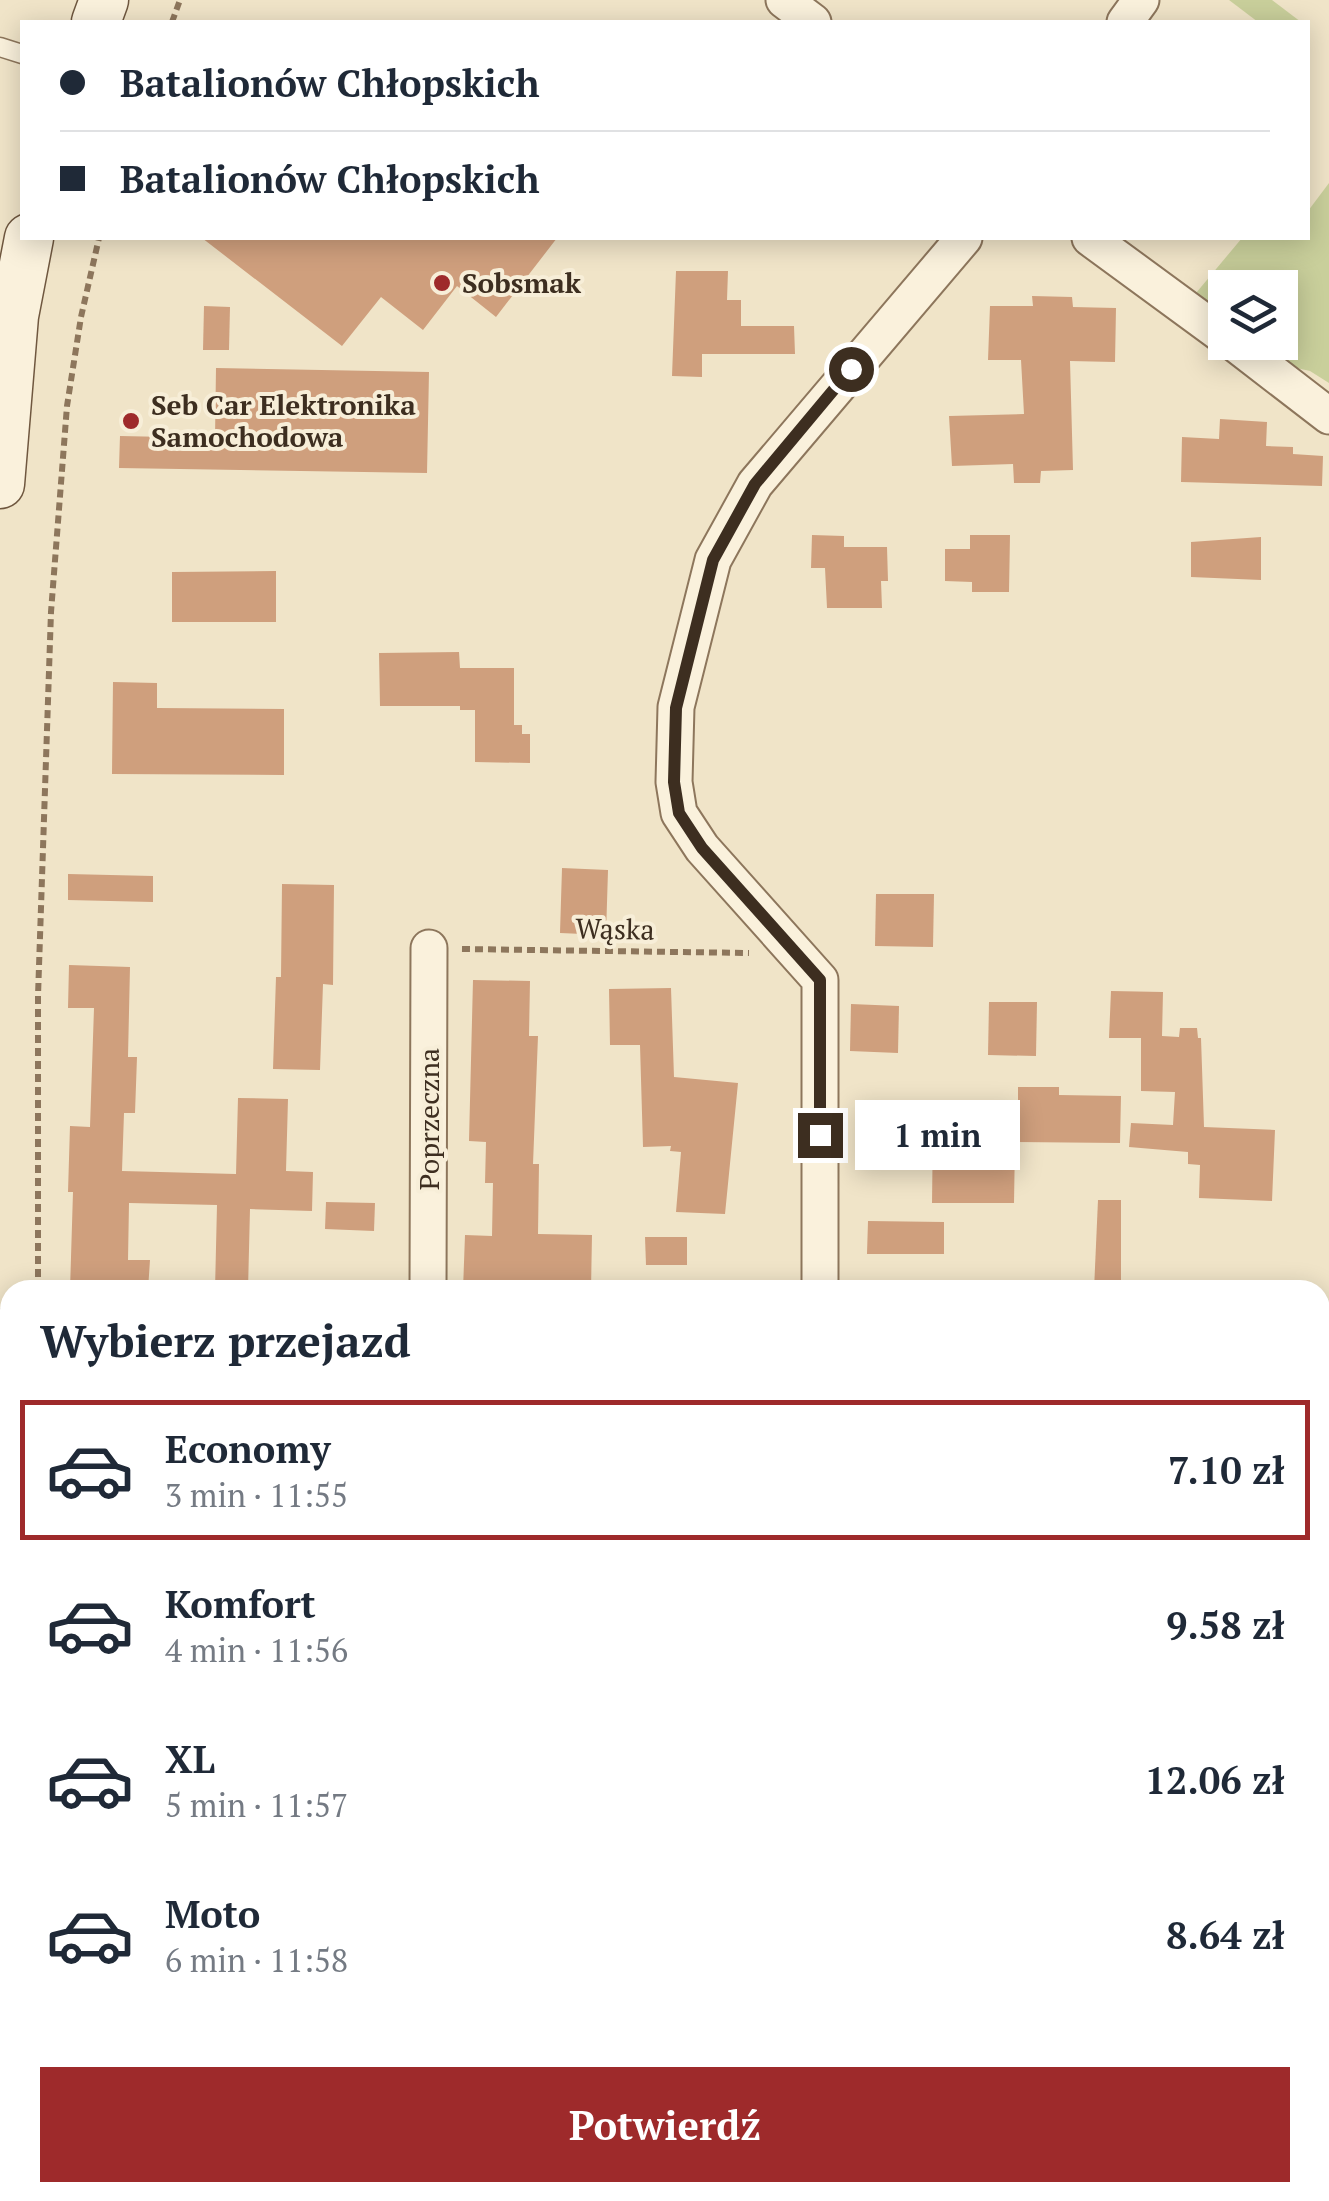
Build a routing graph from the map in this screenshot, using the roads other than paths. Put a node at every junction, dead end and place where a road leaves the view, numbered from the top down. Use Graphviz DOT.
graph roads {
  1 [pos="784,0"];
  2 [pos="810,20"];
  3 [pos="29,240"];
  4 [pos="962,240"];
  5 [pos="1093,240"];
  6 [pos="1208,325"];
  7 [pos="1256,360"];
  8 [pos="1329,416"];
  9 [pos="0,474"];
  10 [pos="0,484"];
  11 [pos="429,948"];
  12 [pos="428,1280"];
  13 [pos="820,1280"];
  14 [pos="0,1334"];
  15 [pos="0,1438"];
  16 [pos="0,1615"];
  1 -- 2 [label="street"];
  3 -- 9 [label="main road"];
  4 -- 13 [label="street"];
  5 -- 6 [label="street"];
  7 -- 8 [label="street"];
  9 -- 10 [label="main road"];
  11 -- 12 [label="street, Poprzeczna"];
  14 -- 15 [label="main road"];
  15 -- 16 [label="main road"];
}
